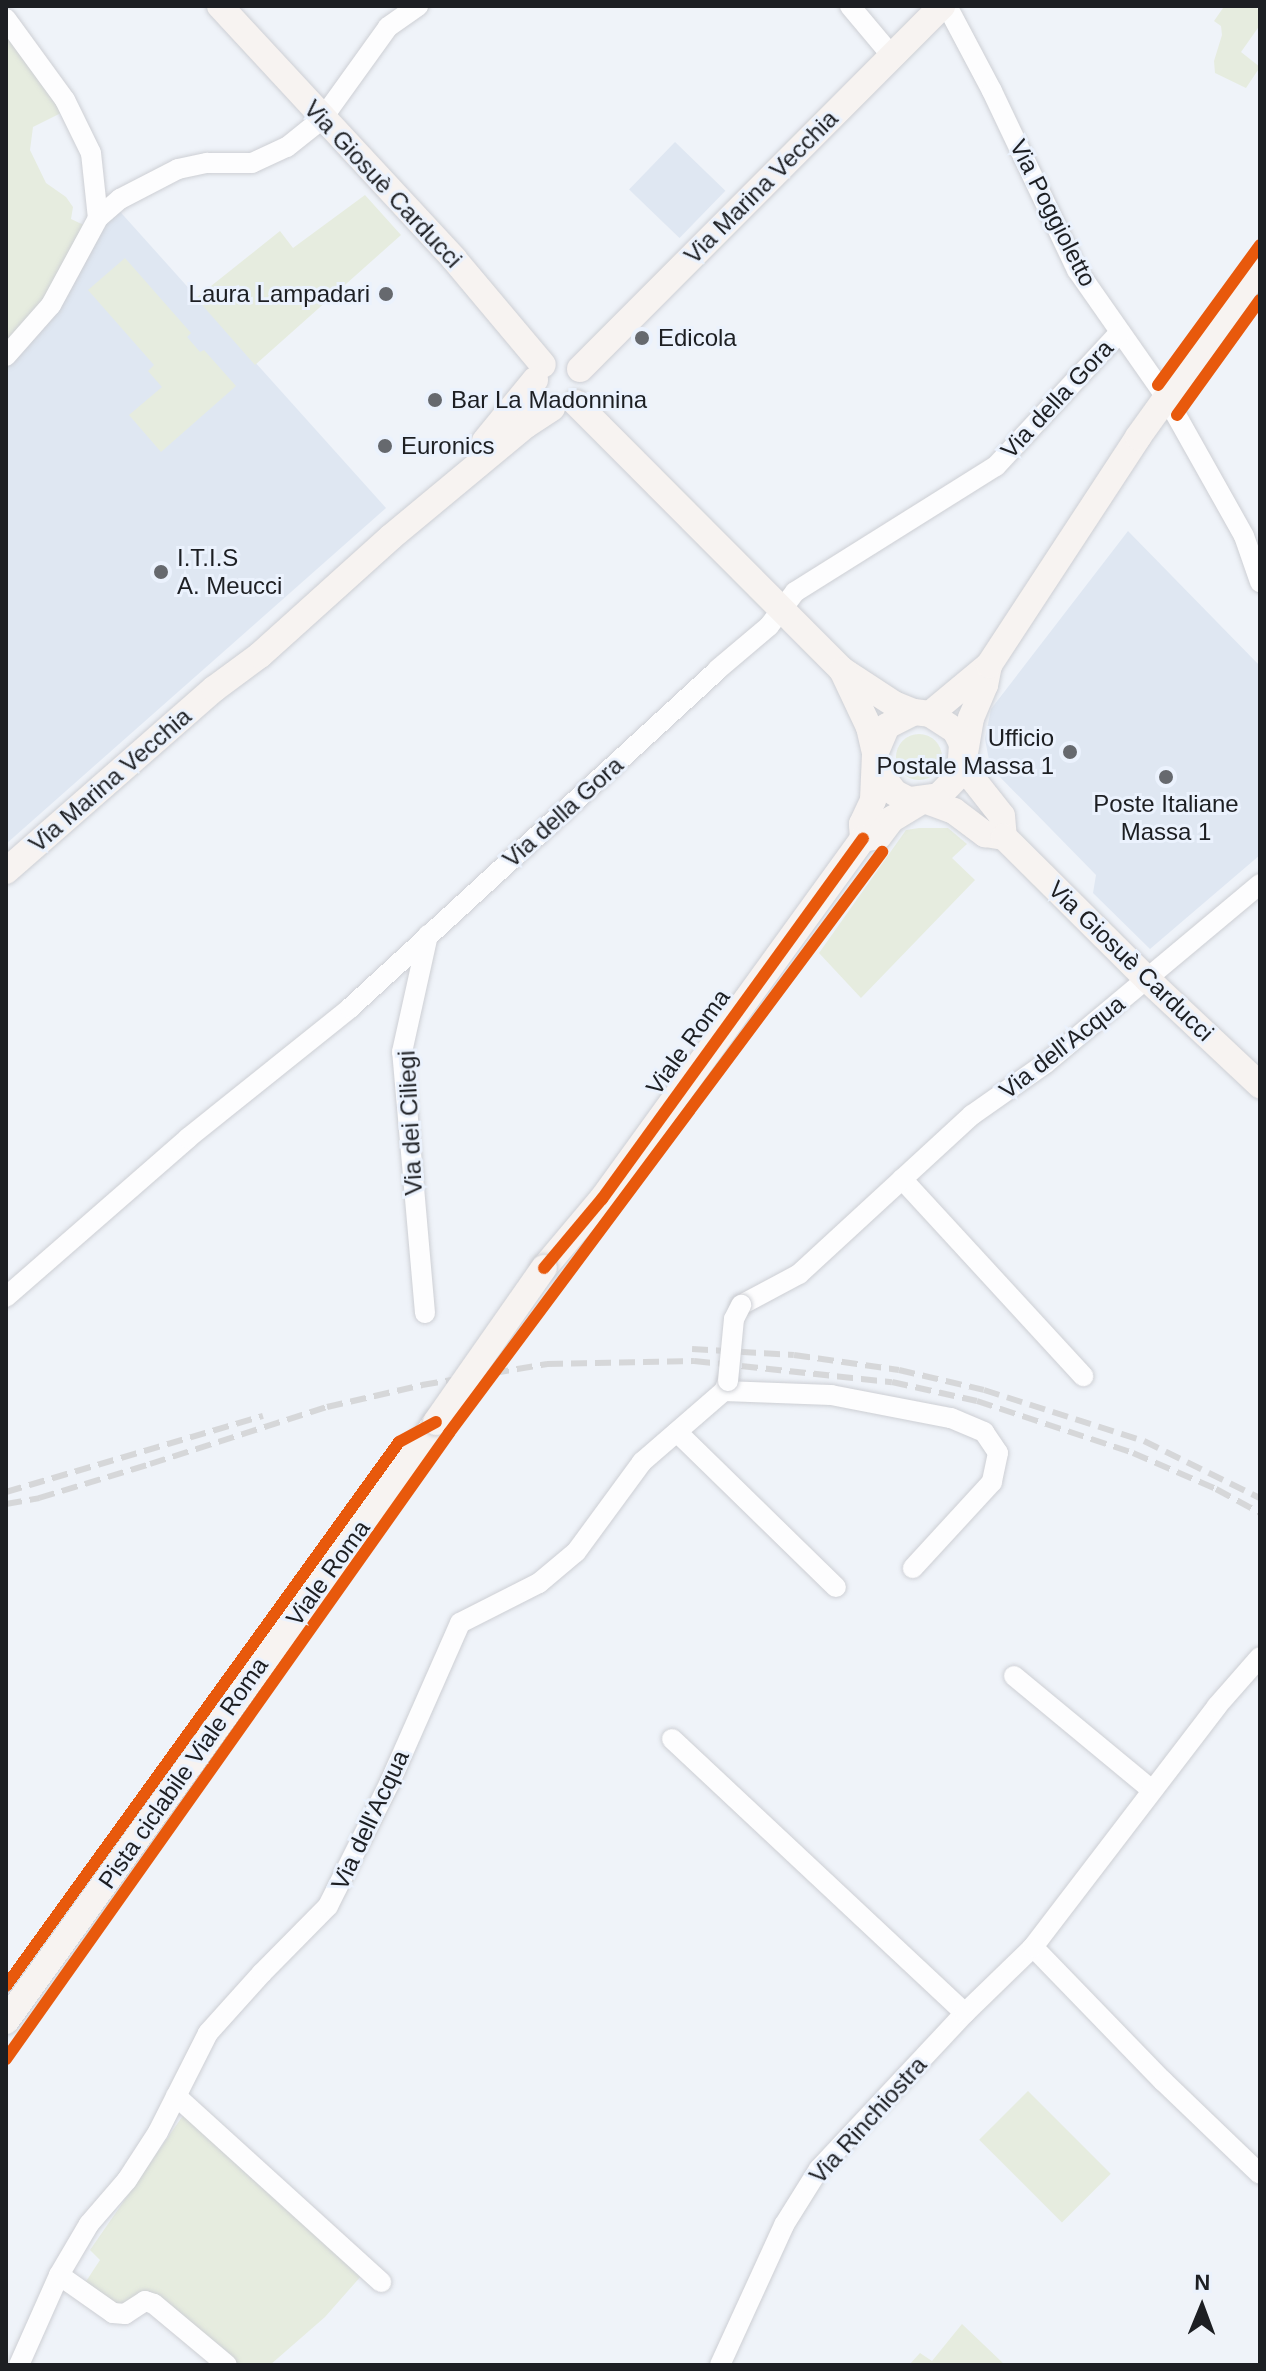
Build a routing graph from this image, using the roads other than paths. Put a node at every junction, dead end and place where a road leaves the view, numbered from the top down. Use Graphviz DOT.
graph roads {
  1 [pos="220,6"];
  2 [pos="390,6"];
  3 [pos="418,6"];
  4 [pos="850,6"];
  5 [pos="944,6"];
  6 [pos="6,19"];
  7 [pos="388,27"];
  8 [pos="892,56"];
  9 [pos="322,119"];
  10 [pos="98,218"];
  11 [pos="1260,267"];
  12 [pos="1119,333"];
  13 [pos="6,356"];
  14 [pos="580,369"];
  15 [pos="539,373"];
  16 [pos="1166,397"];
  17 [pos="564,406"];
  18 [pos="1252,529"];
  19 [pos="1260,582"];
  20 [pos="780,609"];
  21 [pos="989,665"];
  22 [pos="842,670"];
  23 [pos="214,689"];
  24 [pos="922,713"];
  25 [pos="964,759"];
  26 [pos="876,761"];
  27 [pos="924,800"];
  28 [pos="1004,837"];
  29 [pos="863,839"];
  30 [pos="6,871"];
  31 [pos="1260,884"];
  32 [pos="428,935"];
  33 [pos="1148,980"];
  34 [pos="1260,1085"];
  35 [pos="902,1179"];
  36 [pos="6,1297"];
  37 [pos="425,1313"];
  38 [pos="1083,1376"];
  39 [pos="726,1386"];
  40 [pos="677,1432"];
  41 [pos="913,1568"];
  42 [pos="836,1587"];
  43 [pos="1258,1662"];
  44 [pos="1014,1676"];
  45 [pos="672,1739"];
  46 [pos="1152,1790"];
  47 [pos="1033,1947"];
  48 [pos="965,2013"];
  49 [pos="6,2021"];
  50 [pos="176,2096"];
  51 [pos="1260,2174"];
  52 [pos="59,2275"];
  53 [pos="381,2282"];
  54 [pos="19,2365"];
  55 [pos="227,2365"];
  56 [pos="720,2365"];
  1 -- 9 [label="main road, Via Giosuè Carducci"];
  2 -- 7 [label="street"];
  3 -- 7 [label="street"];
  4 -- 8 [label="street"];
  5 -- 8 [label="main road, Via Marina Vecchia"];
  5 -- 12 [label="street, Via Poggioletto"];
  6 -- 10 [label="street"];
  7 -- 9 [label="street"];
  8 -- 14 [label="main road, Via Marina Vecchia"];
  9 -- 10 [label="street"];
  9 -- 15 [label="main road, Via Giosuè Carducci"];
  10 -- 13 [label="street"];
  11 -- 16 [label="main road"];
  12 -- 16 [label="street, Via Poggioletto"];
  12 -- 20 [label="street, Via della Gora"];
  14 -- 15 [label="main road"];
  14 -- 17 [label="main road"];
  15 -- 17 [label="main road"];
  15 -- 23 [label="main road, Via Marina Vecchia"];
  16 -- 18 [label="street, Via Poggioletto"];
  16 -- 21 [label="main road"];
  17 -- 20 [label="main road"];
  17 -- 23 [label="main road, Via Marina Vecchia"];
  18 -- 19 [label="street, Via Poggioletto"];
  20 -- 22 [label="main road"];
  20 -- 32 [label="street, Via della Gora"];
  21 -- 24 [label="main road"];
  21 -- 25 [label="main road"];
  22 -- 24 [label="main road"];
  22 -- 26 [label="main road"];
  23 -- 30 [label="main road, Via Marina Vecchia"];
  24 -- 25 [label="main road"];
  24 -- 26 [label="main road"];
  25 -- 27 [label="main road"];
  25 -- 28 [label="main road, Via Giosuè Carducci"];
  26 -- 27 [label="main road"];
  26 -- 29 [label="main road"];
  27 -- 28 [label="main road, Via Giosuè Carducci"];
  27 -- 29 [label="main road, Viale Roma"];
  28 -- 33 [label="main road, Via Giosuè Carducci"];
  29 -- 49 [label="main road, Viale Roma, bridge"];
  31 -- 33 [label="street, Via dell'Acqua"];
  32 -- 36 [label="street, Via della Gora"];
  32 -- 37 [label="street, Via dei Ciliegi"];
  33 -- 34 [label="main road, Via Giosuè Carducci"];
  33 -- 35 [label="street, Via dell'Acqua"];
  35 -- 38 [label="street"];
  35 -- 39 [label="street, Via dell'Acqua, bridge"];
  39 -- 40 [label="street, Via dell'Acqua"];
  39 -- 41 [label="street"];
  40 -- 42 [label="street"];
  40 -- 50 [label="street, Via dell'Acqua"];
  43 -- 46 [label="street, Via Rinchiostra"];
  44 -- 46 [label="street"];
  45 -- 48 [label="street"];
  46 -- 47 [label="street, Via Rinchiostra"];
  47 -- 48 [label="street, Via Rinchiostra"];
  47 -- 51 [label="street"];
  48 -- 56 [label="street, Via Rinchiostra"];
  50 -- 52 [label="street, Via dell'Acqua"];
  50 -- 53 [label="street"];
  52 -- 54 [label="street, Via dell'Acqua"];
  52 -- 55 [label="street"];
}
